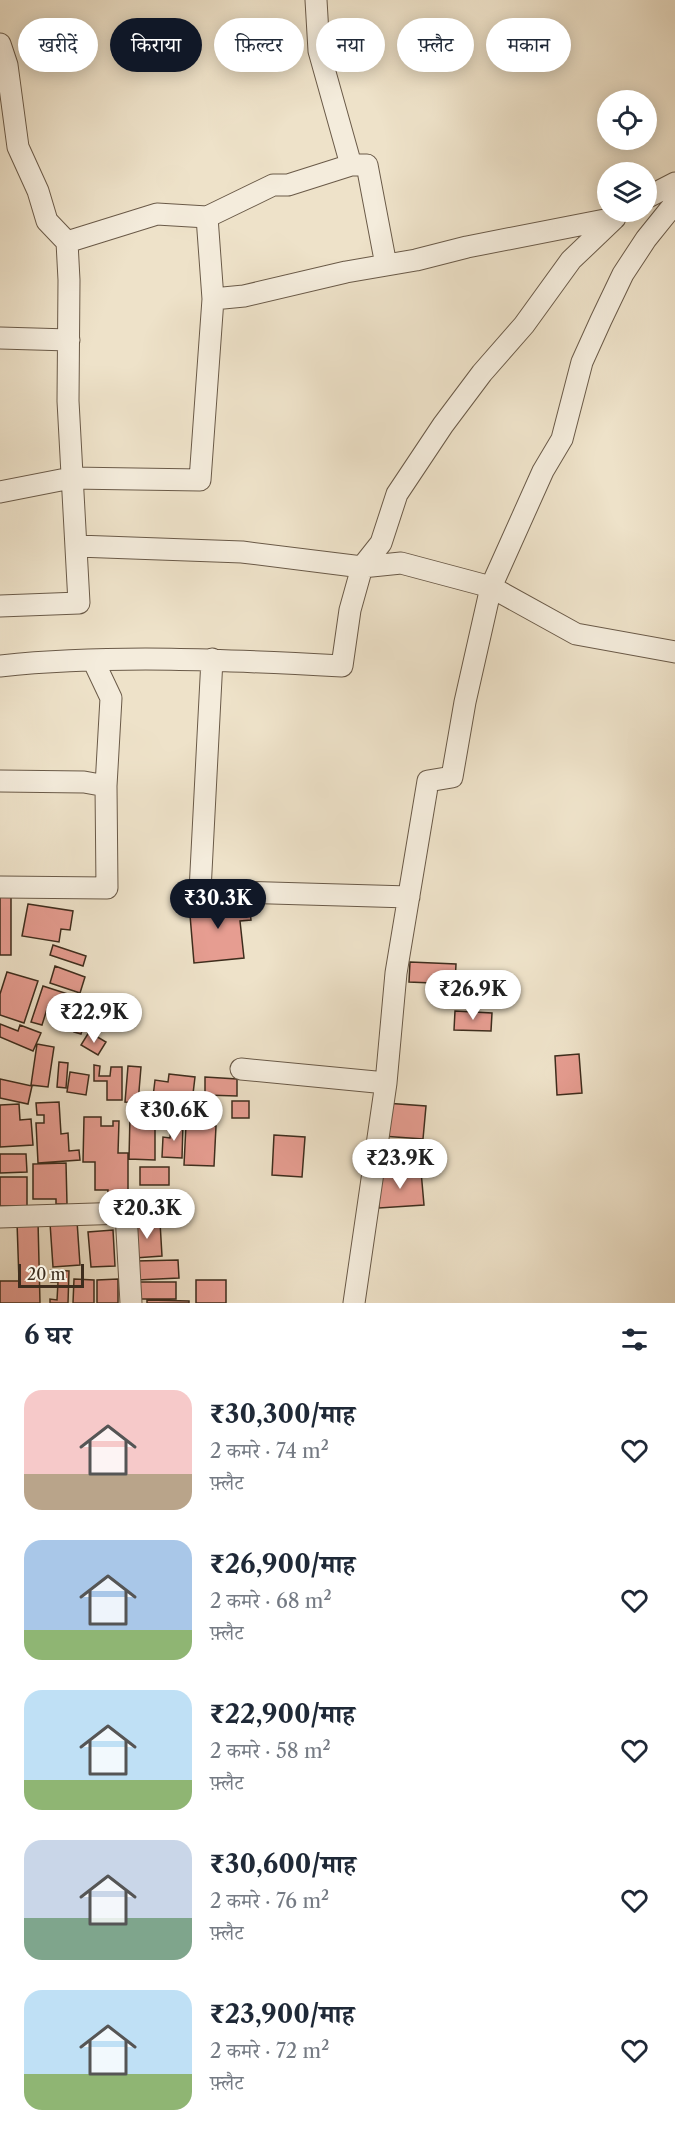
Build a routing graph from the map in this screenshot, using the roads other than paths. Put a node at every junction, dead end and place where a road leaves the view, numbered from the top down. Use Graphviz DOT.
graph roads {
  1 [pos="316,0"];
  2 [pos="0,44"];
  3 [pos="9,148"];
  4 [pos="351,165"];
  5 [pos="675,183"];
  6 [pos="657,192"];
  7 [pos="675,203"];
  8 [pos="207,217"];
  9 [pos="597,220"];
  10 [pos="612,222"];
  11 [pos="67,242"];
  12 [pos="386,265"];
  13 [pos="213,299"];
  14 [pos="0,338"];
  15 [pos="69,340"];
  16 [pos="71,478"];
  17 [pos="0,492"];
  18 [pos="77,546"];
  19 [pos="362,567"];
  20 [pos="492,587"];
  21 [pos="0,606"];
  22 [pos="675,652"];
  23 [pos="212,659"];
  24 [pos="93,660"];
  25 [pos="0,666"];
  26 [pos="0,781"];
  27 [pos="106,786"];
  28 [pos="0,887"];
  29 [pos="410,897"];
  30 [pos="241,1069"];
  31 [pos="386,1083"];
  32 [pos="0,1217"];
  33 [pos="131,1303"];
  34 [pos="354,1303"];
  1 -- 4 [label="street"];
  2 -- 3 [label="street"];
  3 -- 11 [label="street"];
  4 -- 8 [label="street"];
  4 -- 12 [label="street"];
  5 -- 6 [label="street"];
  7 -- 20 [label="street"];
  8 -- 11 [label="street"];
  8 -- 13 [label="street"];
  9 -- 12 [label="street"];
  10 -- 19 [label="street"];
  11 -- 15 [label="street"];
  12 -- 13 [label="street"];
  13 -- 16 [label="street"];
  14 -- 15 [label="street"];
  15 -- 16 [label="street"];
  16 -- 17 [label="street"];
  16 -- 18 [label="street"];
  18 -- 19 [label="street"];
  18 -- 21 [label="street"];
  19 -- 20 [label="street"];
  19 -- 23 [label="street"];
  20 -- 22 [label="street"];
  20 -- 29 [label="street"];
  23 -- 24 [label="street"];
  23 -- 29 [label="street"];
  24 -- 25 [label="street"];
  24 -- 27 [label="street"];
  26 -- 27 [label="street"];
  27 -- 28 [label="street"];
  29 -- 31 [label="street"];
  30 -- 31 [label="street"];
  31 -- 34 [label="street"];
  32 -- 33 [label="street"];
}
